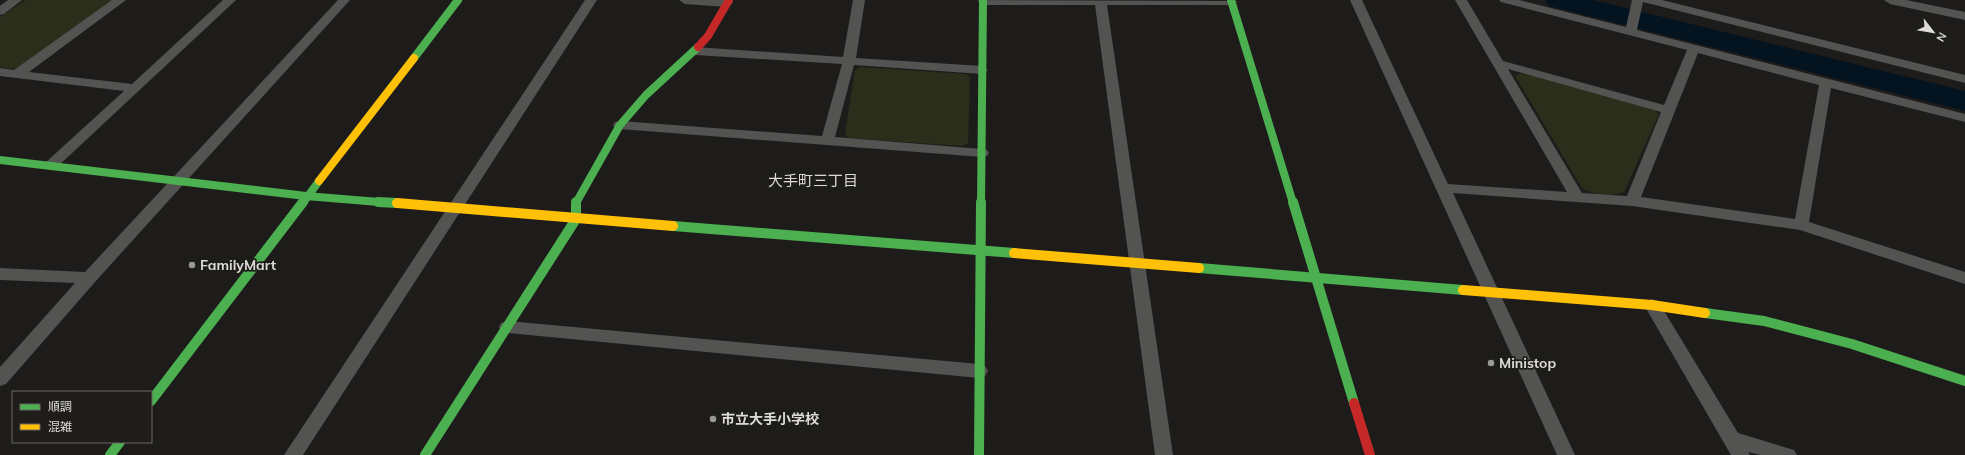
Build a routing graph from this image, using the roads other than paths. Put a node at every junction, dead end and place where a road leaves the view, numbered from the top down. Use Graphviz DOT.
graph roads {
  1 [pos="16,0"];
  2 [pos="120,0"];
  3 [pos="230,0"];
  4 [pos="344,0"];
  5 [pos="458,0"];
  6 [pos="591,0"];
  7 [pos="685,0"];
  8 [pos="859,0"];
  9 [pos="983,0"];
  10 [pos="1100,0"];
  11 [pos="1356,0"];
  12 [pos="1461,0"];
  13 [pos="1505,0"];
  14 [pos="1890,0"];
  15 [pos="1232,1"];
  16 [pos="1641,1"];
  17 [pos="728,2"];
  18 [pos="0,11"];
  19 [pos="1965,16"];
  20 [pos="1631,30"];
  21 [pos="1694,48"];
  22 [pos="694,51"];
  23 [pos="849,61"];
  24 [pos="1497,63"];
  25 [pos="982,70"];
  26 [pos="0,72"];
  27 [pos="17,74"];
  28 [pos="1965,79"];
  29 [pos="1826,82"];
  30 [pos="135,88"];
  31 [pos="1669,110"];
  32 [pos="1965,118"];
  33 [pos="620,125"];
  34 [pos="1965,127"];
  35 [pos="826,142"];
  36 [pos="982,153"];
  37 [pos="0,160"];
  38 [pos="50,166"];
  39 [pos="178,182"];
  40 [pos="1443,188"];
  41 [pos="306,196"];
  42 [pos="1578,196"];
  43 [pos="1632,201"];
  44 [pos="455,207"];
  45 [pos="576,219"];
  46 [pos="1801,225"];
  47 [pos="981,251"];
  48 [pos="1138,263"];
  49 [pos="0,274"];
  50 [pos="89,278"];
  51 [pos="1315,278"];
  52 [pos="1965,278"];
  53 [pos="1490,292"];
  54 [pos="1652,305"];
  55 [pos="507,327"];
  56 [pos="979,371"];
  57 [pos="0,379"];
  58 [pos="1965,381"];
  59 [pos="152,400"];
  60 [pos="1731,439"];
  61 [pos="119,443"];
  62 [pos="110,455"];
  63 [pos="293,455"];
  64 [pos="426,455"];
  65 [pos="979,455"];
  66 [pos="1164,455"];
  67 [pos="1370,455"];
  68 [pos="1566,455"];
  69 [pos="1740,455"];
  70 [pos="1788,455"];
  1 -- 18 [label="street"];
  2 -- 27 [label="street"];
  3 -- 30 [label="street"];
  4 -- 39 [label="street"];
  5 -- 41 [label="street"];
  6 -- 44 [label="street"];
  7 -- 17 [label="street"];
  8 -- 23 [label="street"];
  9 -- 10 [label="street"];
  9 -- 25 [label="street"];
  10 -- 15 [label="street"];
  10 -- 48 [label="street"];
  11 -- 40 [label="street"];
  12 -- 24 [label="street"];
  13 -- 20 [label="street"];
  14 -- 19 [label="street"];
  15 -- 51 [label="street"];
  16 -- 20 [label="street"];
  16 -- 28 [label="street"];
  17 -- 22 [label="street"];
  20 -- 21 [label="street"];
  21 -- 29 [label="street"];
  21 -- 31 [label="street"];
  22 -- 23 [label="street"];
  22 -- 33 [label="street"];
  23 -- 25 [label="street"];
  23 -- 35 [label="street"];
  24 -- 31 [label="street"];
  24 -- 42 [label="street"];
  25 -- 36 [label="street"];
  26 -- 27 [label="street"];
  27 -- 30 [label="street"];
  29 -- 32 [label="street"];
  29 -- 46 [label="street"];
  30 -- 38 [label="street"];
  31 -- 43 [label="street"];
  32 -- 34 [label="street"];
  33 -- 35 [label="street"];
  33 -- 45 [label="street"];
  35 -- 36 [label="street"];
  36 -- 47 [label="street"];
  37 -- 38 [label="street"];
  38 -- 39 [label="street"];
  39 -- 41 [label="street"];
  39 -- 50 [label="street"];
  40 -- 42 [label="street"];
  40 -- 53 [label="street"];
  41 -- 44 [label="street"];
  41 -- 59 [label="street"];
  42 -- 43 [label="street"];
  43 -- 46 [label="street"];
  44 -- 45 [label="street"];
  44 -- 63 [label="street"];
  45 -- 47 [label="street"];
  45 -- 55 [label="street"];
  46 -- 52 [label="street"];
  47 -- 48 [label="street"];
  47 -- 56 [label="street"];
  48 -- 51 [label="street"];
  48 -- 66 [label="street"];
  49 -- 50 [label="street"];
  50 -- 57 [label="street"];
  51 -- 53 [label="street"];
  51 -- 67 [label="street"];
  53 -- 54 [label="street"];
  53 -- 68 [label="street"];
  54 -- 58 [label="street"];
  54 -- 60 [label="street"];
  55 -- 56 [label="street"];
  55 -- 64 [label="street"];
  56 -- 65 [label="street"];
  60 -- 69 [label="street"];
  60 -- 70 [label="street"];
  61 -- 62 [label="street"];
}
